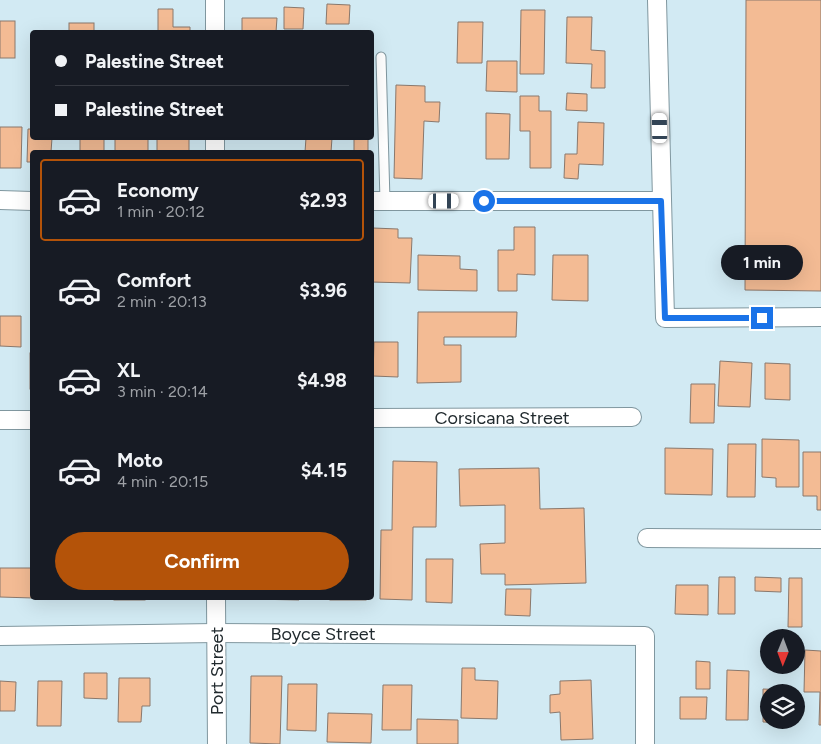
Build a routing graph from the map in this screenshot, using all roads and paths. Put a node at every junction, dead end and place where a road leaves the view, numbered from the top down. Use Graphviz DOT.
graph roads {
  1 [pos="215,0"];
  2 [pos="657,0"];
  3 [pos="215,30"];
  4 [pos="381,57"];
  5 [pos="30,201"];
  6 [pos="378,201"];
  7 [pos="661,201"];
  8 [pos="4,203"];
  9 [pos="821,317"];
  10 [pos="632,417"];
  11 [pos="374,418"];
  12 [pos="0,420"];
  13 [pos="30,420"];
  14 [pos="647,538"];
  15 [pos="821,539"];
  16 [pos="216,600"];
  17 [pos="216,633"];
  18 [pos="0,636"];
  19 [pos="217,744"];
  20 [pos="645,744"];
  1 -- 3 [label="street"];
  2 -- 7 [label="street"];
  4 -- 6 [label="lane"];
  5 -- 8 [label="street"];
  6 -- 7 [label="street"];
  7 -- 9 [label="street"];
  10 -- 11 [label="street, Corsicana Street"];
  12 -- 13 [label="street"];
  14 -- 15 [label="street"];
  16 -- 17 [label="street, Port Street"];
  17 -- 18 [label="street, Boyce Street"];
  17 -- 19 [label="street, Port Street"];
  17 -- 20 [label="street, Boyce Street"];
}
